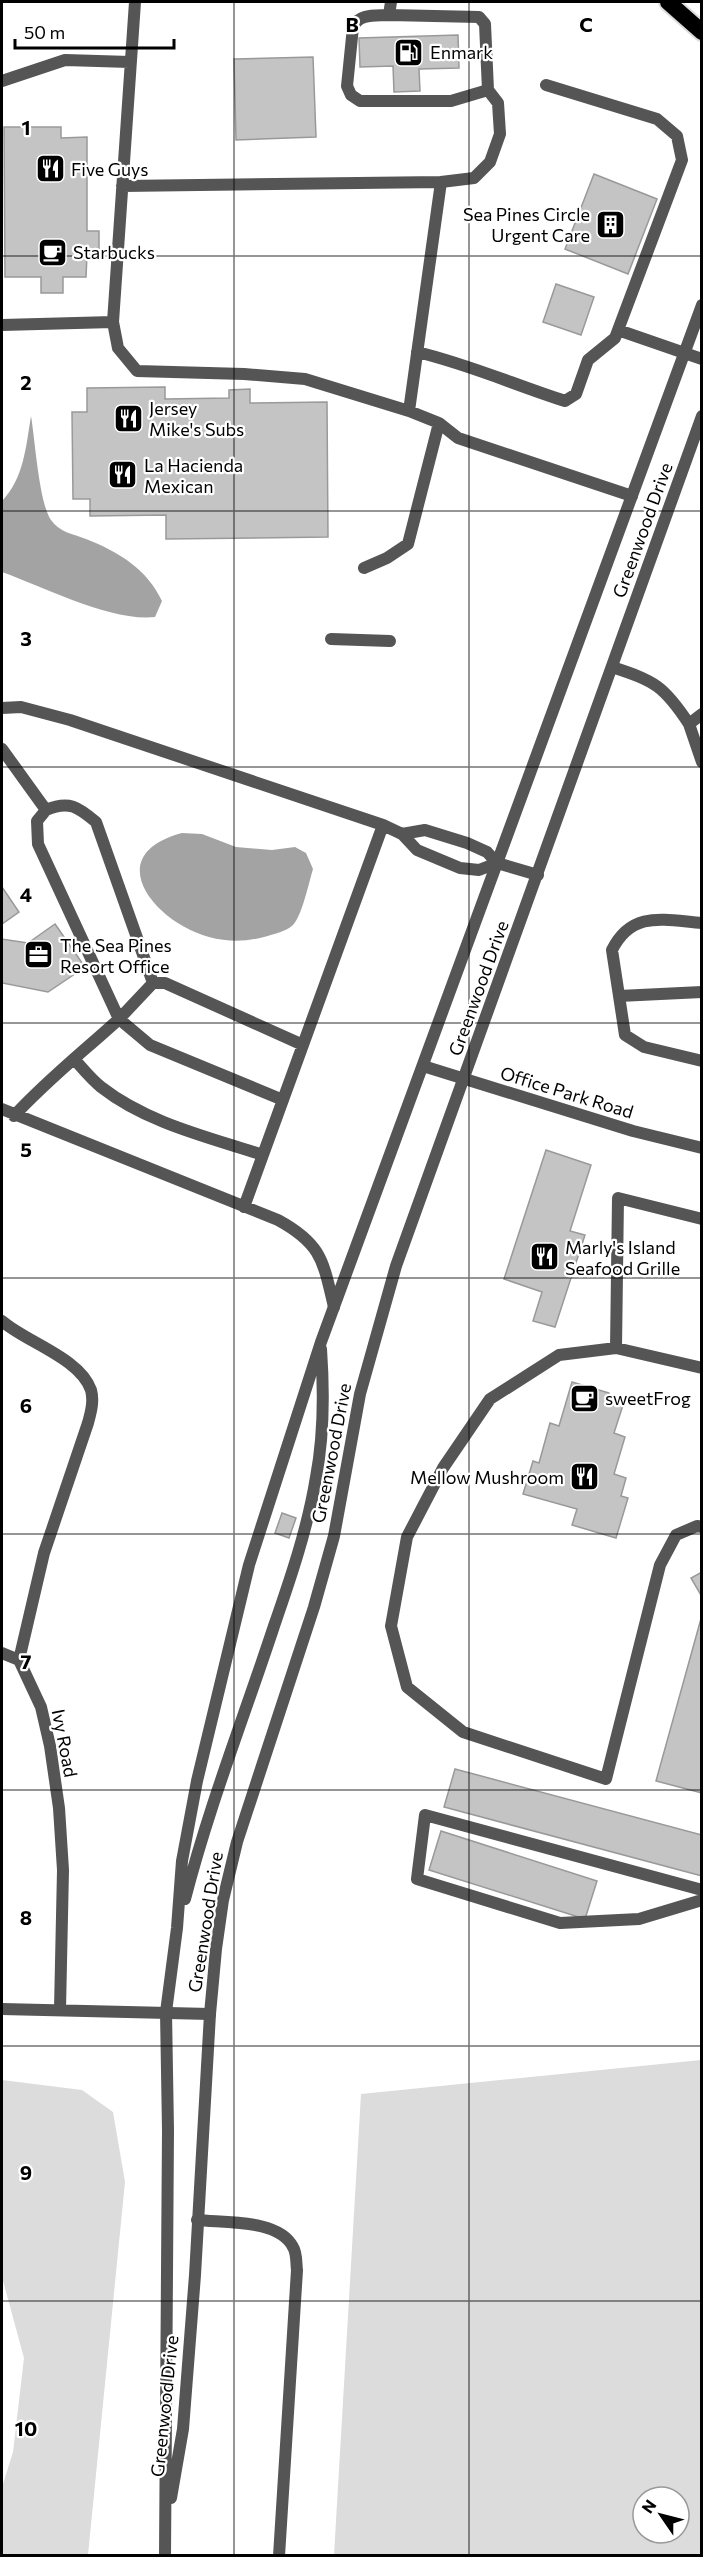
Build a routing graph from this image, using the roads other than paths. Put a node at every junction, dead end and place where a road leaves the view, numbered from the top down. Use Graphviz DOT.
graph roads {
  1 [pos="135,2"];
  2 [pos="391,2"];
  3 [pos="668,2"];
  4 [pos="389,15"];
  5 [pos="702,32"];
  6 [pos="130,62"];
  7 [pos="2,81"];
  8 [pos="546,85"];
  9 [pos="488,90"];
  10 [pos="441,182"];
  11 [pos="122,186"];
  12 [pos="702,305"];
  13 [pos="113,322"];
  14 [pos="2,325"];
  15 [pos="618,330"];
  16 [pos="417,352"];
  17 [pos="684,353"];
  18 [pos="702,359"];
  19 [pos="409,411"];
  20 [pos="701,418"];
  21 [pos="439,423"];
  22 [pos="632,496"];
  23 [pos="364,568"];
  24 [pos="331,639"];
  25 [pos="390,641"];
  26 [pos="612,667"];
  27 [pos="2,708"];
  28 [pos="702,714"];
  29 [pos="689,724"];
  30 [pos="2,749"];
  31 [pos="702,762"];
  32 [pos="46,810"];
  33 [pos="383,825"];
  34 [pos="402,834"];
  35 [pos="497,862"];
  36 [pos="538,875"];
  37 [pos="702,923"];
  38 [pos="153,983"];
  39 [pos="702,992"];
  40 [pos="619,996"];
  41 [pos="119,1019"];
  42 [pos="303,1045"];
  43 [pos="75,1060"];
  44 [pos="702,1060"];
  45 [pos="423,1066"];
  46 [pos="464,1078"];
  47 [pos="283,1100"];
  48 [pos="2,1109"];
  49 [pos="14,1116"];
  50 [pos="702,1148"];
  51 [pos="263,1155"];
  52 [pos="244,1207"];
  53 [pos="702,1219"];
  54 [pos="334,1307"];
  55 [pos="2,1321"];
  56 [pos="321,1342"];
  57 [pos="616,1348"];
  58 [pos="702,1368"];
  59 [pos="702,1527"];
  60 [pos="2,1653"];
  61 [pos="19,1660"];
  62 [pos="702,1890"];
  63 [pos="702,1900"];
  64 [pos="177,1928"];
  65 [pos="2,2009"];
  66 [pos="60,2009"];
  67 [pos="166,2012"];
  68 [pos="210,2014"];
  69 [pos="197,2220"];
  70 [pos="165,2535"];
  71 [pos="165,2556"];
  72 [pos="279,2556"];
  1 -- 6 [label="street"];
  2 -- 4 [label="street"];
  3 -- 5 [label="highway"];
  4 -- 9 [label="street"];
  4 -- 9 [label="street"];
  6 -- 7 [label="street"];
  6 -- 11 [label="street"];
  8 -- 15 [label="street"];
  9 -- 10 [label="street"];
  10 -- 11 [label="street"];
  10 -- 16 [label="street"];
  11 -- 13 [label="street"];
  12 -- 17 [label="street, Greenwood Drive"];
  13 -- 14 [label="street"];
  13 -- 19 [label="street"];
  15 -- 16 [label="street"];
  15 -- 17 [label="street"];
  16 -- 19 [label="street"];
  17 -- 18 [label="street"];
  17 -- 22 [label="street, Greenwood Drive"];
  19 -- 21 [label="street"];
  20 -- 26 [label="street, Greenwood Drive"];
  21 -- 22 [label="street"];
  21 -- 23 [label="street"];
  22 -- 35 [label="street, Greenwood Drive"];
  24 -- 25 [label="street"];
  26 -- 29 [label="street"];
  26 -- 36 [label="street, Greenwood Drive"];
  27 -- 33 [label="street"];
  28 -- 29 [label="street"];
  29 -- 31 [label="street"];
  30 -- 32 [label="street"];
  32 -- 38 [label="street"];
  32 -- 41 [label="street"];
  33 -- 34 [label="street"];
  33 -- 42 [label="street"];
  34 -- 35 [label="street"];
  34 -- 35 [label="street"];
  35 -- 36 [label="street"];
  35 -- 45 [label="street, Greenwood Drive"];
  36 -- 46 [label="street, Greenwood Drive"];
  37 -- 40 [label="street"];
  38 -- 41 [label="street"];
  38 -- 42 [label="street"];
  39 -- 40 [label="street"];
  40 -- 44 [label="street"];
  41 -- 43 [label="street"];
  41 -- 47 [label="street"];
  42 -- 47 [label="street"];
  43 -- 49 [label="street"];
  43 -- 51 [label="street"];
  45 -- 46 [label="street, Office Park Road"];
  45 -- 54 [label="street, Greenwood Drive"];
  46 -- 50 [label="street, Office Park Road"];
  46 -- 68 [label="street, Greenwood Drive"];
  47 -- 51 [label="street"];
  48 -- 49 [label="street"];
  49 -- 52 [label="street"];
  51 -- 52 [label="street"];
  52 -- 54 [label="street"];
  53 -- 57 [label="street"];
  54 -- 56 [label="street, Greenwood Drive"];
  55 -- 61 [label="street"];
  56 -- 64 [label="street, Greenwood Drive"];
  56 -- 64 [label="street, Greenwood Drive"];
  57 -- 58 [label="street"];
  57 -- 59 [label="street"];
  60 -- 61 [label="street"];
  61 -- 66 [label="street, Ivy Road"];
  62 -- 63 [label="street"];
  64 -- 67 [label="street, Greenwood Drive"];
  65 -- 66 [label="street"];
  66 -- 67 [label="street"];
  67 -- 68 [label="street"];
  67 -- 70 [label="street, Greenwood Drive"];
  68 -- 69 [label="street, Greenwood Drive"];
  69 -- 70 [label="street, Greenwood Drive"];
  69 -- 72 [label="street"];
  70 -- 71 [label="street, Greenwood Drive"];
}
